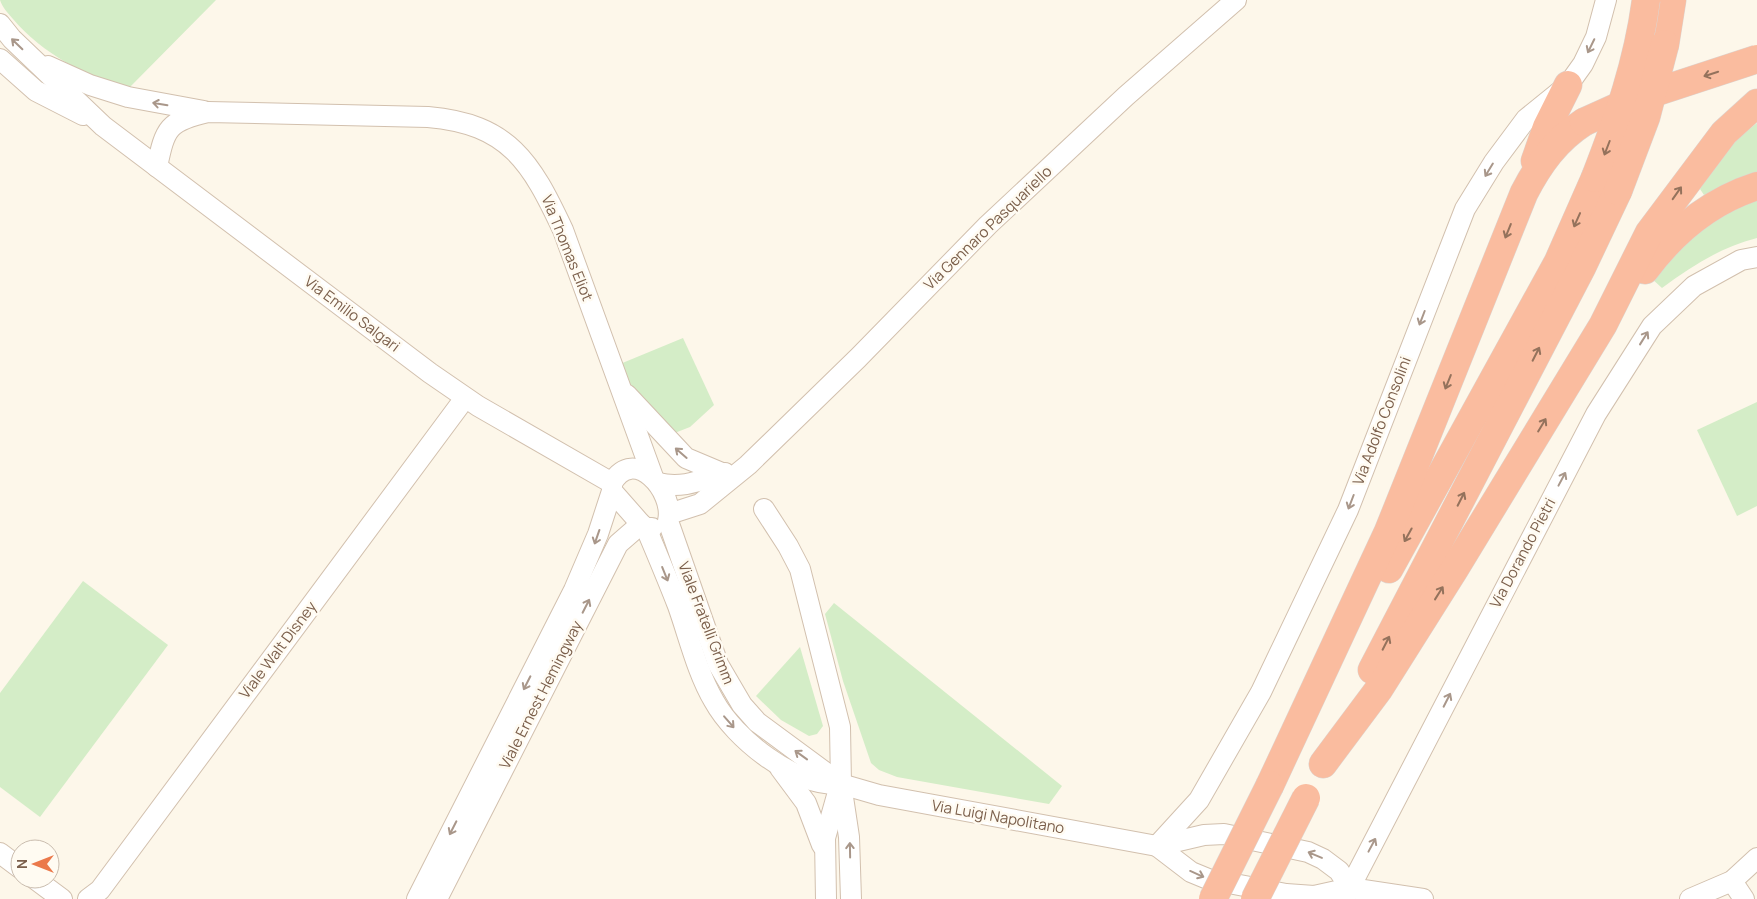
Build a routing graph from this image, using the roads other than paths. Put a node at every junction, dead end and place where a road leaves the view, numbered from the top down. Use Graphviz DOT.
graph roads {
  1 [pos="1236,0"];
  2 [pos="1606,0"];
  3 [pos="1646,0"];
  4 [pos="1672,0"];
  5 [pos="0,24"];
  6 [pos="0,59"];
  7 [pos="1757,59"];
  8 [pos="35,60"];
  9 [pos="1568,84"];
  10 [pos="1757,104"];
  11 [pos="208,112"];
  12 [pos="103,126"];
  13 [pos="157,167"];
  14 [pos="1607,184"];
  15 [pos="1757,186"];
  16 [pos="1524,193"];
  17 [pos="1757,257"];
  18 [pos="1603,324"];
  19 [pos="621,389"];
  20 [pos="464,398"];
  21 [pos="643,451"];
  22 [pos="748,465"];
  23 [pos="633,468"];
  24 [pos="724,474"];
  25 [pos="655,480"];
  26 [pos="612,487"];
  27 [pos="764,509"];
  28 [pos="669,518"];
  29 [pos="644,526"];
  30 [pos="1323,764"];
  31 [pos="778,765"];
  32 [pos="840,784"];
  33 [pos="1270,785"];
  34 [pos="1157,846"];
  35 [pos="825,856"];
  36 [pos="1757,858"];
  37 [pos="1732,881"];
  38 [pos="48,889"];
  39 [pos="1347,893"];
  40 [pos="62,899"];
  41 [pos="88,899"];
  42 [pos="417,899"];
  43 [pos="437,899"];
  44 [pos="826,899"];
  45 [pos="851,899"];
  46 [pos="1214,899"];
  47 [pos="1255,899"];
  48 [pos="1423,899"];
  49 [pos="1690,899"];
  50 [pos="1744,899"];
  1 -- 22 [label="street, Via Gennaro Pasquariello"];
  2 -- 9 [label="street, Via Adolfo Consolini, one-way"];
  3 -- 14 [label="highway, one-way, bridge"];
  4 -- 14 [label="highway, bridge"];
  8 -- 5 [label="street, Via Emilio Salgari, one-way"];
  6 -- 12 [label="street, Via Emilio Salgari"];
  7 -- 16 [label="highway, one-way, bridge"];
  11 -- 8 [label="street, Via Thomas Eliot, one-way"];
  8 -- 12 [label="street, Via Emilio Salgari"];
  9 -- 16 [label="highway"];
  9 -- 34 [label="street, Via Adolfo Consolini, one-way"];
  18 -- 10 [label="highway, one-way"];
  11 -- 13 [label="street, Via Thomas Eliot"];
  11 -- 19 [label="street, Via Thomas Eliot"];
  12 -- 13 [label="street, Via Emilio Salgari"];
  13 -- 20 [label="street, Via Emilio Salgari"];
  30 -- 14 [label="highway, one-way"];
  14 -- 33 [label="highway, one-way"];
  15 -- 18 [label="highway"];
  16 -- 33 [label="highway, one-way"];
  39 -- 17 [label="street, Via Dorando Pietri, one-way"];
  30 -- 18 [label="highway, one-way"];
  19 -- 21 [label="street, Via Thomas Eliot"];
  24 -- 19 [label="street, one-way"];
  20 -- 26 [label="street, Via Emilio Salgari"];
  20 -- 41 [label="street, Viale Walt Disney"];
  21 -- 23 [label="street"];
  21 -- 25 [label="street, Via Thomas Eliot"];
  22 -- 24 [label="street"];
  22 -- 28 [label="street, Via Gennaro Pasquariello"];
  23 -- 25 [label="street"];
  23 -- 26 [label="street"];
  24 -- 25 [label="street"];
  25 -- 28 [label="street, Viale Fratelli Grimm"];
  26 -- 29 [label="street, Viale Fratelli Grimm"];
  26 -- 42 [label="street, Viale Ernest Hemingway, one-way"];
  27 -- 32 [label="street"];
  28 -- 29 [label="street, Viale Ernest Hemingway"];
  32 -- 28 [label="street, Viale Fratelli Grimm, one-way"];
  29 -- 31 [label="street, Viale Fratelli Grimm, one-way"];
  43 -- 29 [label="street, Viale Ernest Hemingway, one-way"];
  30 -- 47 [label="highway, bridge"];
  31 -- 32 [label="street, Viale Fratelli Grimm"];
  31 -- 35 [label="street, Viale Fratelli Grimm"];
  32 -- 34 [label="street, Via Luigi Napolitano"];
  32 -- 35 [label="street, Viale Fratelli Grimm"];
  45 -- 32 [label="street, one-way"];
  33 -- 46 [label="highway, bridge"];
  34 -- 39 [label="street, Via Luigi Napolitano, one-way"];
  39 -- 34 [label="street, Via Luigi Napolitano, one-way"];
  35 -- 44 [label="street, Viale Fratelli Grimm"];
  36 -- 37 [label="street"];
  37 -- 49 [label="street"];
  37 -- 50 [label="street"];
  38 -- 40 [label="street"];
  39 -- 48 [label="street, Via Luigi Napolitano"];
}
